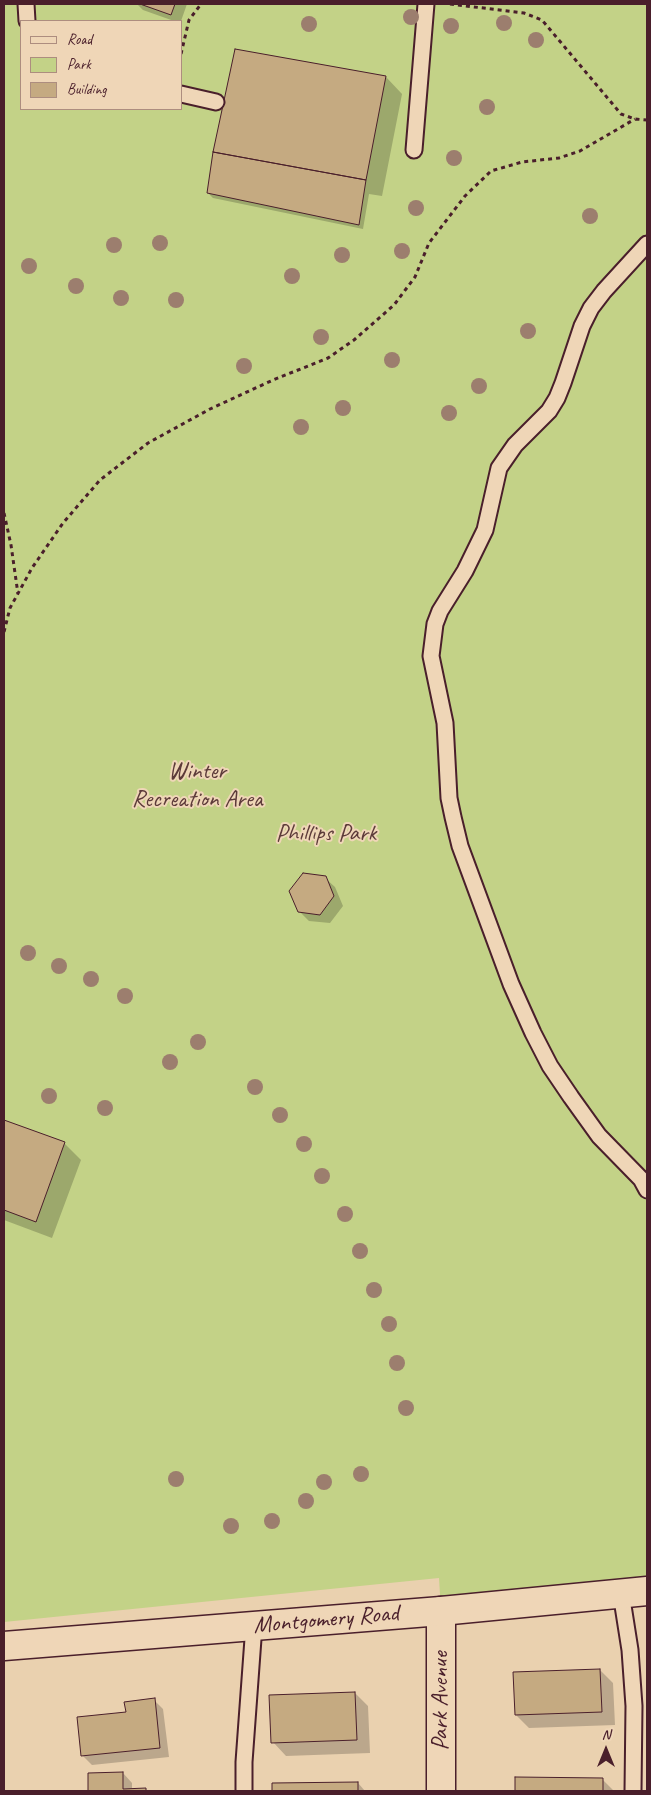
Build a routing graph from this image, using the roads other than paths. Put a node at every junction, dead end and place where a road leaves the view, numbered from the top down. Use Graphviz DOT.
graph roads {
  1 [pos="26,4"];
  2 [pos="426,4"];
  3 [pos="27,20"];
  4 [pos="182,94"];
  5 [pos="216,102"];
  6 [pos="414,150"];
  7 [pos="647,244"];
  8 [pos="647,1190"];
  9 [pos="647,1591"];
  10 [pos="620,1594"];
  11 [pos="441,1610"];
  12 [pos="254,1625"];
  13 [pos="4,1646"];
  14 [pos="244,1791"];
  15 [pos="440,1791"];
  16 [pos="633,1791"];
  1 -- 3 [label="lane"];
  2 -- 6 [label="lane"];
  4 -- 5 [label="lane"];
  7 -- 8 [label="lane"];
  9 -- 10 [label="street, Montgomery Road"];
  10 -- 11 [label="street, Montgomery Road"];
  10 -- 16 [label="lane"];
  11 -- 12 [label="street, Montgomery Road"];
  11 -- 15 [label="street, Park Avenue"];
  12 -- 13 [label="street, Montgomery Road"];
  12 -- 14 [label="lane"];
}
